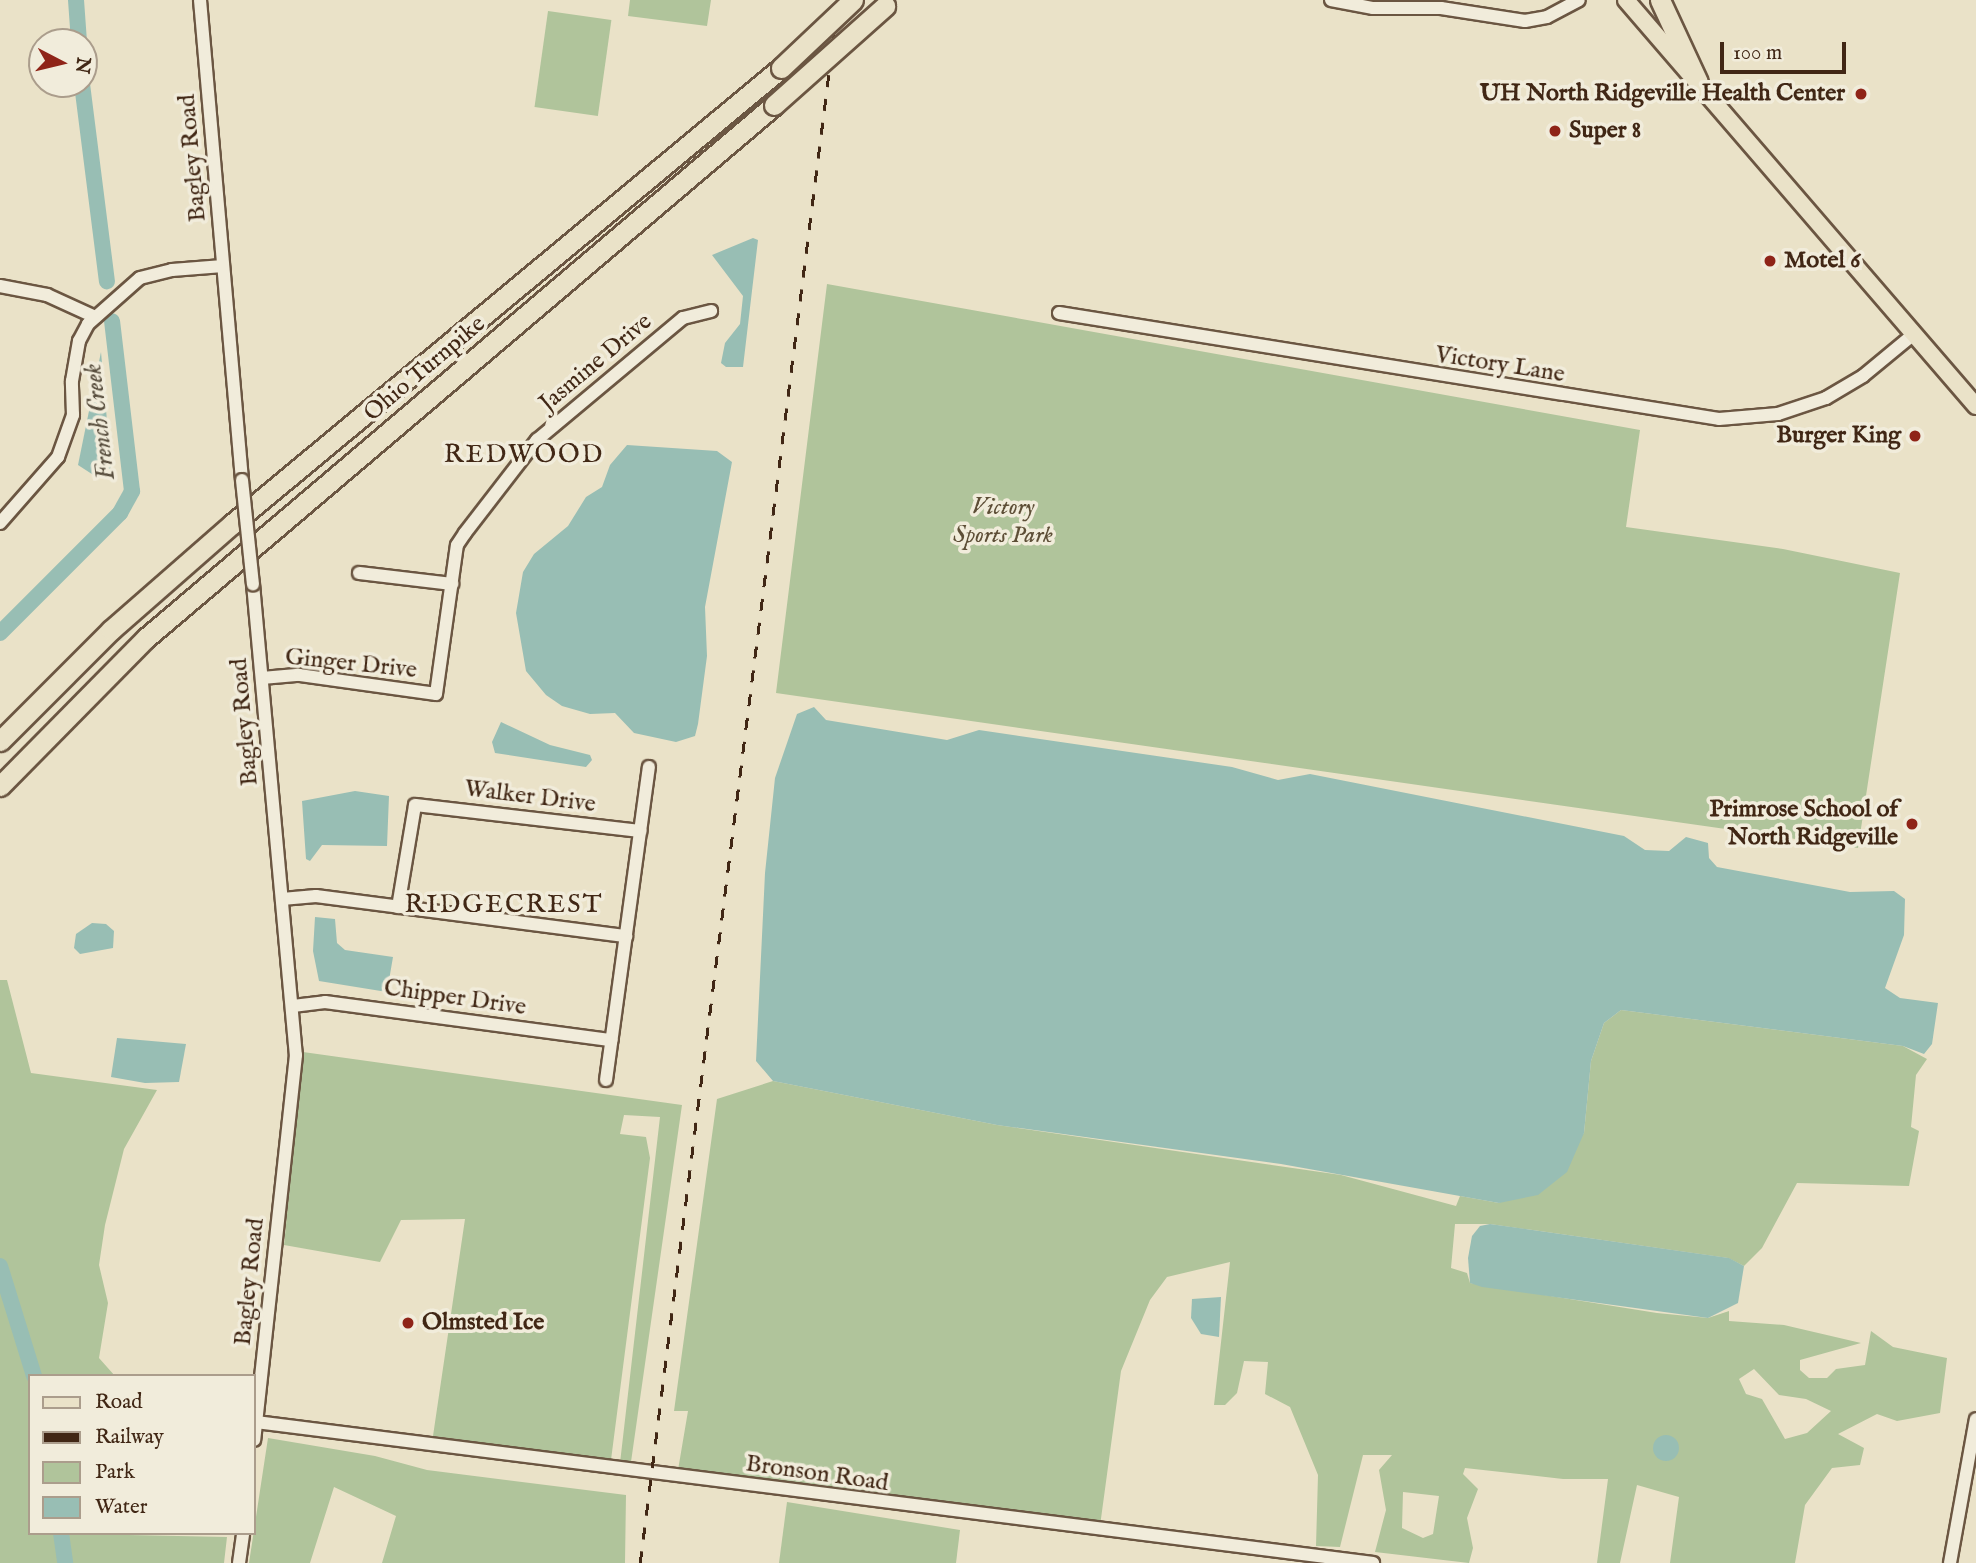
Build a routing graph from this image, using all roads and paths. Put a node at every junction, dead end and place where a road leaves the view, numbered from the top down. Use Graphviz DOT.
graph roads {
  1 [pos="200,0"];
  2 [pos="853,0"];
  3 [pos="1331,0"];
  4 [pos="1579,0"];
  5 [pos="1626,0"];
  6 [pos="1660,0"];
  7 [pos="888,3"];
  8 [pos="1698,82"];
  9 [pos="223,266"];
  10 [pos="0,286"];
  11 [pos="711,311"];
  12 [pos="1059,313"];
  13 [pos="95,317"];
  14 [pos="1914,333"];
  15 [pos="1976,406"];
  16 [pos="0,523"];
  17 [pos="359,573"];
  18 [pos="452,584"];
  19 [pos="262,678"];
  20 [pos="436,694"];
  21 [pos="0,741"];
  22 [pos="649,767"];
  23 [pos="0,786"];
  24 [pos="641,831"];
  25 [pos="282,899"];
  26 [pos="398,907"];
  27 [pos="626,936"];
  28 [pos="293,1006"];
  29 [pos="611,1040"];
  30 [pos="606,1080"];
  31 [pos="1976,1419"];
  32 [pos="256,1422"];
  33 [pos="243,1535"];
  34 [pos="239,1563"];
  35 [pos="1373,1563"];
  36 [pos="1950,1563"];
  1 -- 9 [label="street, Bagley Road"];
  2 -- 21 [label="highway, Ohio Turnpike, bridge"];
  3 -- 4 [label="street"];
  5 -- 8 [label="main road"];
  6 -- 8 [label="highway"];
  7 -- 23 [label="highway, Ohio Turnpike, bridge"];
  8 -- 14 [label="main road"];
  9 -- 13 [label="street"];
  9 -- 19 [label="street, Bagley Road, bridge"];
  10 -- 13 [label="street"];
  11 -- 18 [label="street, Jasmine Drive"];
  12 -- 14 [label="street, Victory Lane"];
  13 -- 16 [label="street"];
  14 -- 15 [label="main road"];
  17 -- 18 [label="street"];
  18 -- 20 [label="street, Jasmine Drive"];
  19 -- 20 [label="street, Ginger Drive"];
  19 -- 25 [label="street, Bagley Road"];
  22 -- 24 [label="street"];
  24 -- 26 [label="street, Walker Drive"];
  24 -- 27 [label="street"];
  25 -- 26 [label="street"];
  25 -- 28 [label="street, Bagley Road"];
  26 -- 27 [label="street"];
  27 -- 29 [label="street"];
  28 -- 29 [label="street, Chipper Drive"];
  28 -- 32 [label="street, Bagley Road"];
  29 -- 30 [label="street"];
  31 -- 36 [label="street"];
  32 -- 35 [label="street, Bronson Road"];
  33 -- 34 [label="street"];
}
